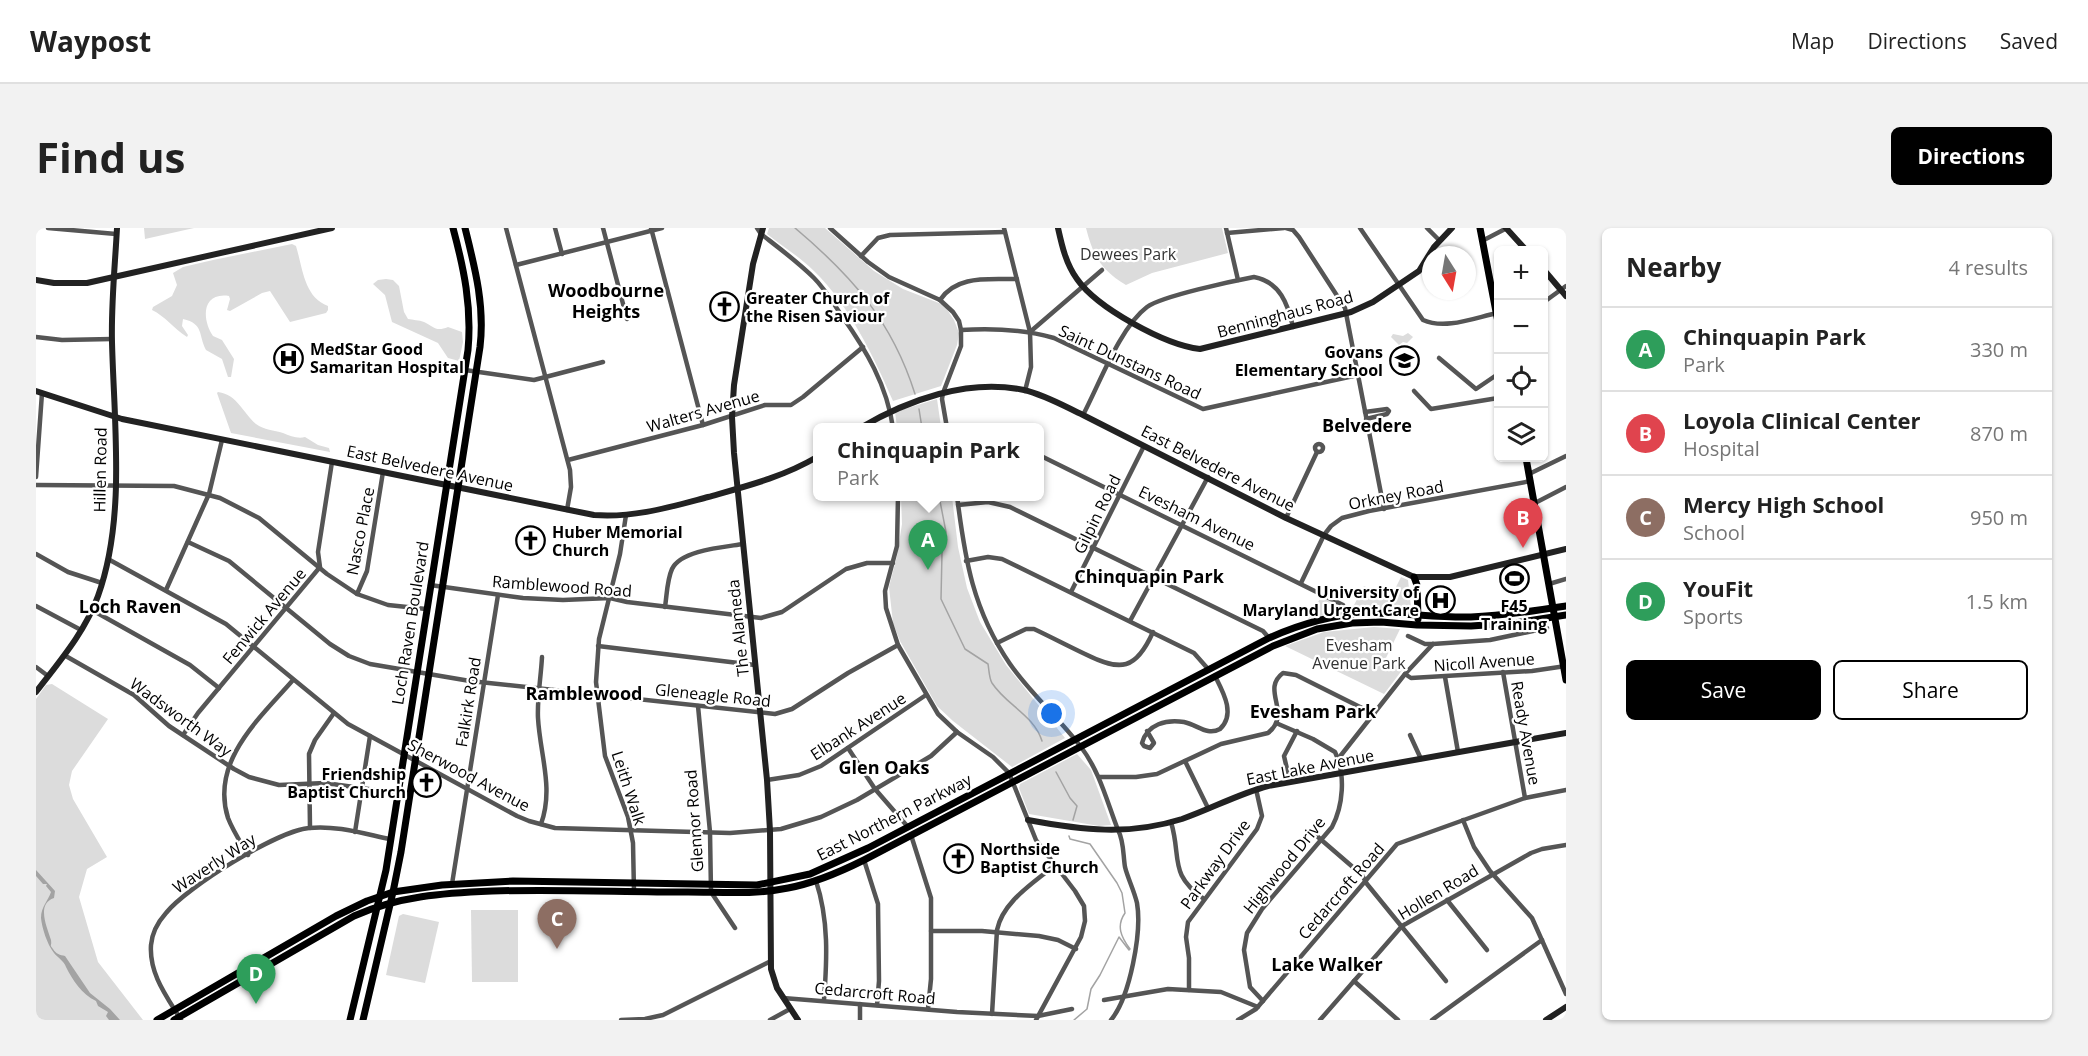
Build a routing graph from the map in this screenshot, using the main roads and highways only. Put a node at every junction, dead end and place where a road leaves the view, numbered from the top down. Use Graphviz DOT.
graph roads {
  1 [pos="453,228"];
  2 [pos="465,228"];
  3 [pos="1480,228"];
  4 [pos="1494,300"];
  5 [pos="1527,462"];
  6 [pos="1414,577"];
  7 [pos="1566,606"];
  8 [pos="1553,608"];
  9 [pos="1566,615"];
  10 [pos="1417,616"];
  11 [pos="1555,617"];
  12 [pos="1417,625"];
  13 [pos="1565,667"];
  14 [pos="1566,680"];
  15 [pos="393,892"];
  16 [pos="380,896"];
  17 [pos="391,902"];
  18 [pos="377,906"];
  19 [pos="178,1019"];
  20 [pos="157,1020"];
  21 [pos="350,1020"];
  22 [pos="364,1020"];
  1 -- 16 [label="main road, Loch Raven Boulevard"];
  2 -- 15 [label="main road, Loch Raven Boulevard"];
  3 -- 4 [label="main road"];
  5 -- 8 [label="main road"];
  6 -- 10 [label="main road"];
  7 -- 8 [label="main road, East Northern Parkway"];
  8 -- 10 [label="main road, East Northern Parkway"];
  8 -- 11 [label="main road"];
  9 -- 11 [label="main road, East Northern Parkway"];
  10 -- 12 [label="main road"];
  10 -- 15 [label="main road, East Northern Parkway"];
  11 -- 12 [label="main road, East Northern Parkway"];
  11 -- 13 [label="main road"];
  12 -- 17 [label="main road, East Northern Parkway"];
  13 -- 14 [label="main road"];
  15 -- 16 [label="main road, East Northern Parkway"];
  15 -- 17 [label="main road, Loch Raven Boulevard"];
  16 -- 18 [label="main road, Loch Raven Boulevard"];
  16 -- 20 [label="main road, East Northern Parkway"];
  17 -- 18 [label="main road, East Northern Parkway"];
  17 -- 22 [label="main road, Loch Raven Boulevard"];
  18 -- 19 [label="main road, East Northern Parkway"];
  18 -- 21 [label="main road, Loch Raven Boulevard"];
}
